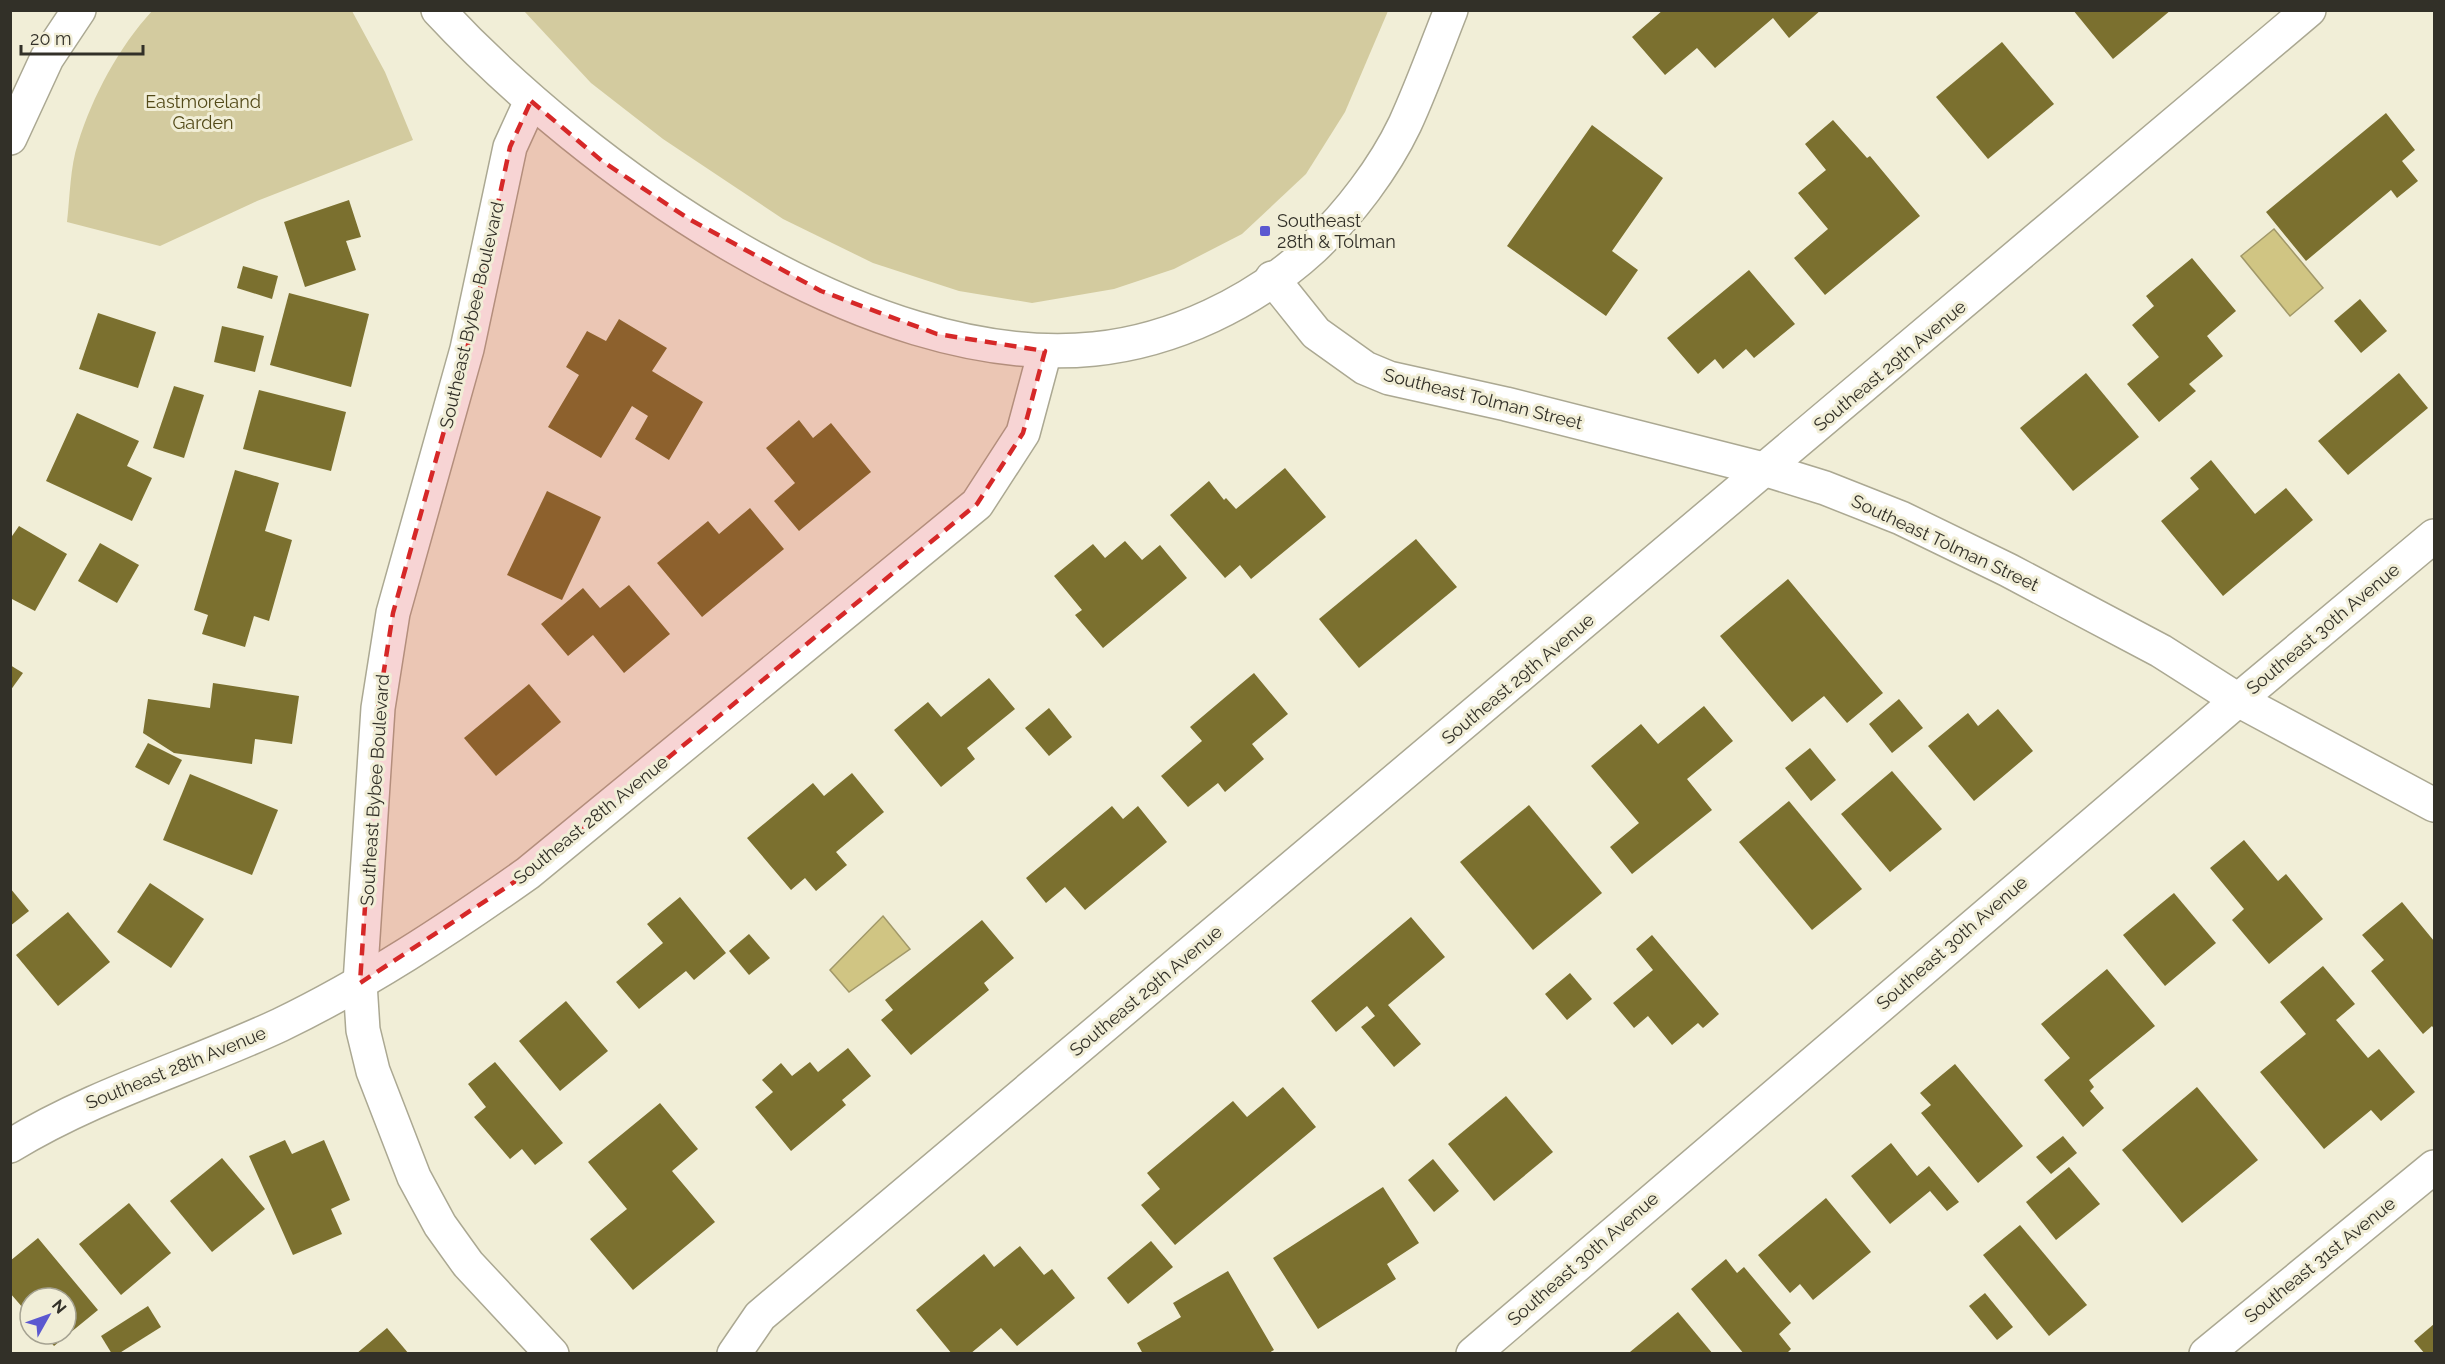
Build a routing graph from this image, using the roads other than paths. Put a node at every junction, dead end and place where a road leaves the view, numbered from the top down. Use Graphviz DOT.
graph roads {
  1 [pos="79,10"];
  2 [pos="438,10"];
  3 [pos="1451,10"];
  4 [pos="2310,10"];
  5 [pos="531,101"];
  6 [pos="10,138"];
  7 [pos="1272,278"];
  8 [pos="1045,351"];
  9 [pos="1767,470"];
  10 [pos="2434,536"];
  11 [pos="2238,700"];
  12 [pos="2434,806"];
  13 [pos="360,983"];
  14 [pos="10,1146"];
  15 [pos="2434,1167"];
  16 [pos="552,1353"];
  17 [pos="734,1353"];
  18 [pos="1473,1353"];
  19 [pos="2206,1353"];
  1 -- 6 [label="street"];
  2 -- 5 [label="street"];
  3 -- 7 [label="street"];
  4 -- 9 [label="street, Southeast 29th Avenue"];
  5 -- 8 [label="street"];
  5 -- 13 [label="street, Southeast Bybee Boulevard"];
  7 -- 8 [label="street"];
  7 -- 9 [label="street, Southeast Tolman Street"];
  8 -- 13 [label="street, Southeast 28th Avenue"];
  9 -- 11 [label="street, Southeast Tolman Street"];
  9 -- 17 [label="street, Southeast 29th Avenue"];
  10 -- 11 [label="street, Southeast 30th Avenue"];
  11 -- 12 [label="street, Southeast Tolman Street"];
  11 -- 18 [label="street, Southeast 30th Avenue"];
  13 -- 14 [label="street, Southeast 28th Avenue"];
  13 -- 16 [label="street, Southeast Bybee Boulevard"];
  15 -- 19 [label="street, Southeast 31st Avenue"];
}
